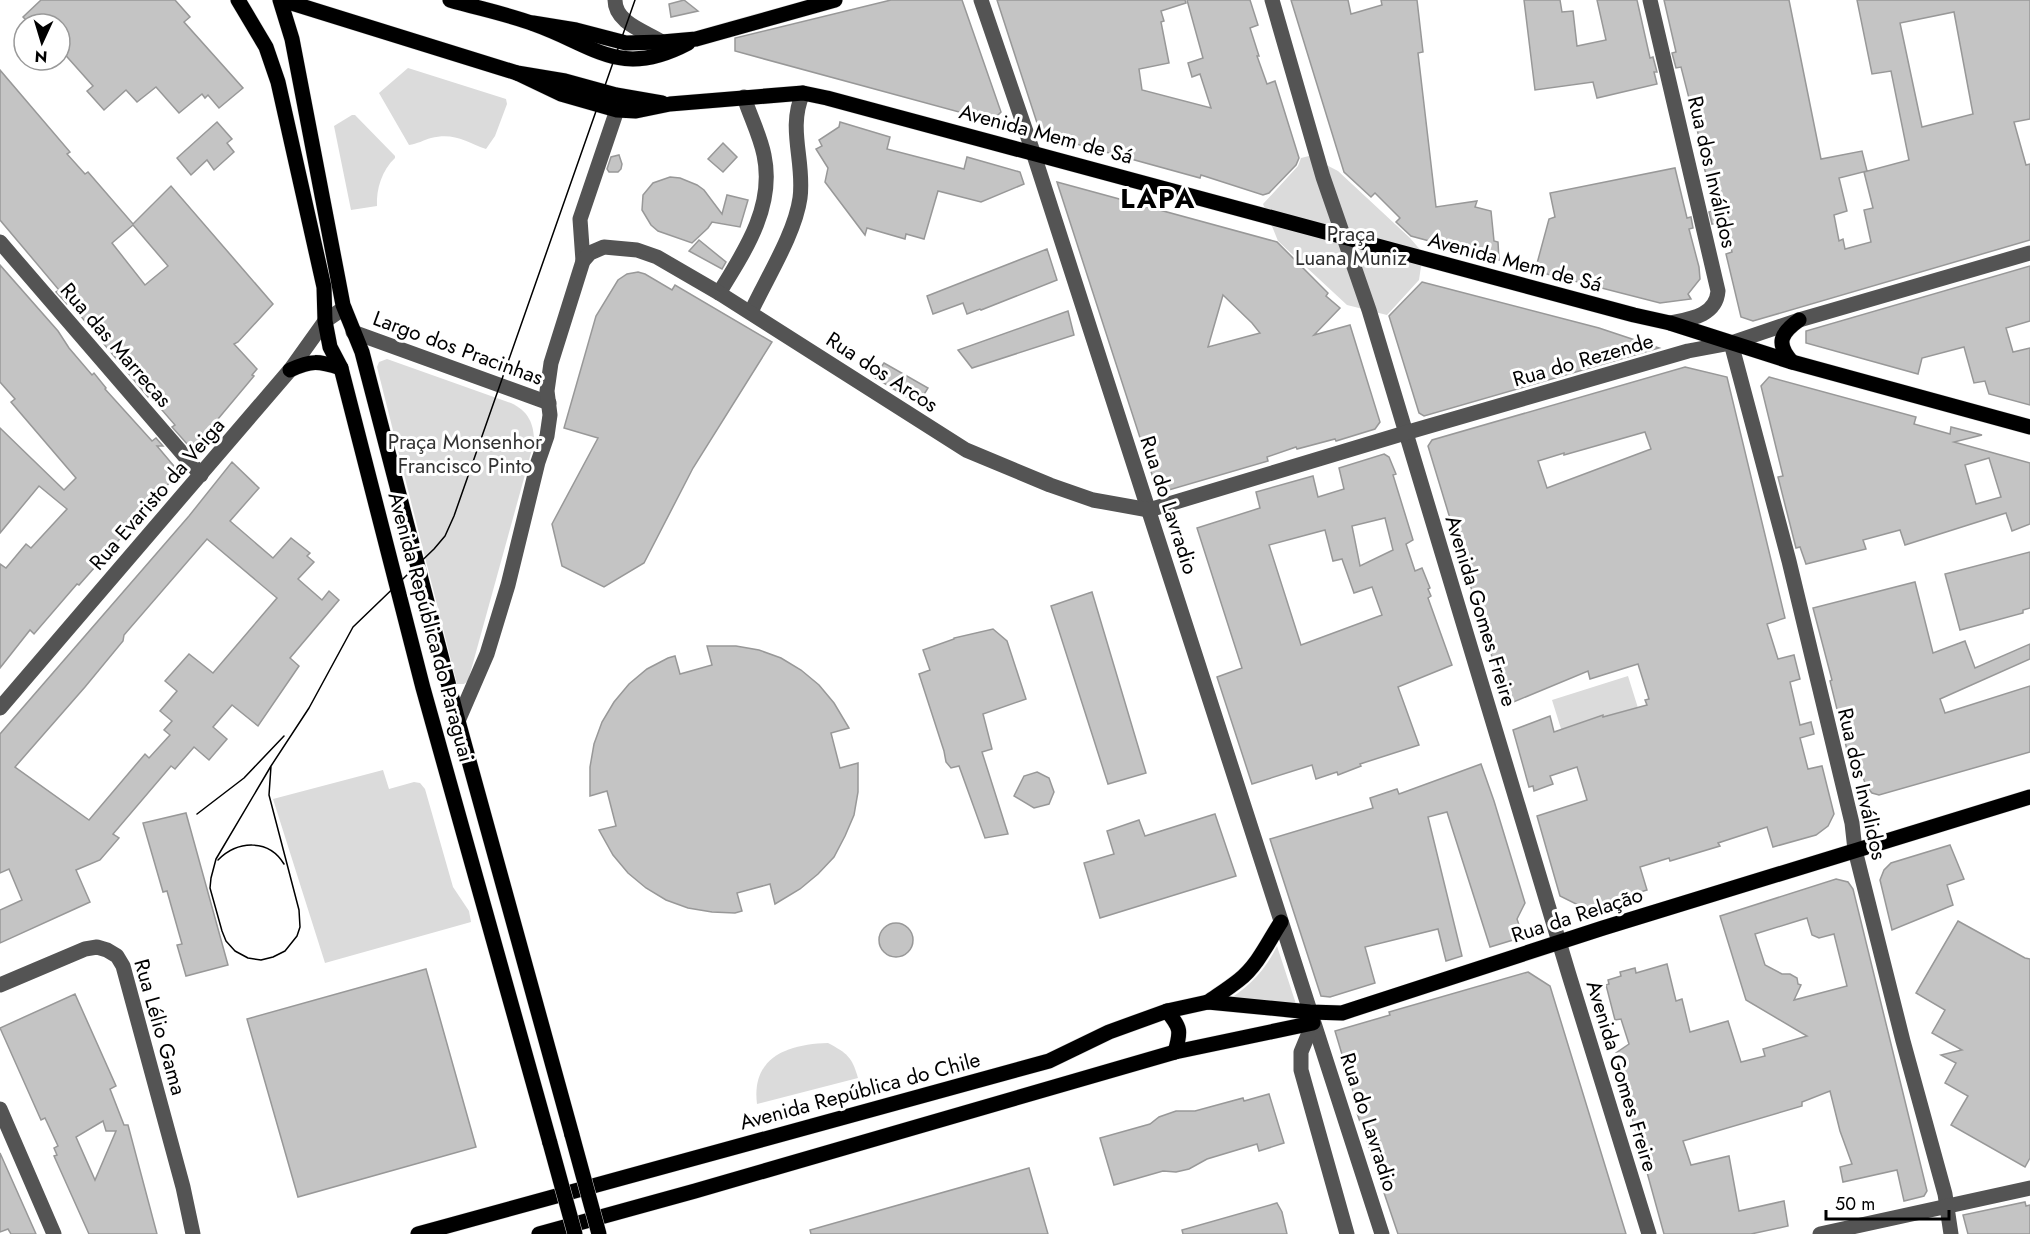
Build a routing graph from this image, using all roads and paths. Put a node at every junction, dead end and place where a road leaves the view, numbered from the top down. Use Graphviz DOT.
graph roads {
  1 [pos="238,0"];
  2 [pos="281,0"];
  3 [pos="450,0"];
  4 [pos="615,0"];
  5 [pos="836,0"];
  6 [pos="981,0"];
  7 [pos="1272,0"];
  8 [pos="1650,0"];
  9 [pos="665,47"];
  10 [pos="517,73"];
  11 [pos="803,93"];
  12 [pos="744,98"];
  13 [pos="670,104"];
  14 [pos="616,110"];
  15 [pos="1033,152"];
  16 [pos="1344,237"];
  17 [pos="0,242"];
  18 [pos="2030,253"];
  19 [pos="583,261"];
  20 [pos="324,286"];
  21 [pos="719,293"];
  22 [pos="343,307"];
  23 [pos="750,312"];
  24 [pos="1799,320"];
  25 [pos="325,321"];
  26 [pos="1670,323"];
  27 [pos="353,332"];
  28 [pos="1731,343"];
  29 [pos="1792,362"];
  30 [pos="341,368"];
  31 [pos="290,370"];
  32 [pos="549,403"];
  33 [pos="2030,427"];
  34 [pos="1405,433"];
  35 [pos="201,476"];
  36 [pos="1149,510"];
  37 [pos="0,708"];
  38 [pos="458,722"];
  39 [pos="2030,797"];
  40 [pos="1855,850"];
  41 [pos="1281,922"];
  42 [pos="1559,943"];
  43 [pos="0,985"];
  44 [pos="1208,1002"];
  45 [pos="1167,1011"];
  46 [pos="1312,1018"];
  47 [pos="1174,1052"];
  48 [pos="0,1109"];
  49 [pos="2030,1188"];
  50 [pos="1947,1207"];
  51 [pos="54,1234"];
  52 [pos="193,1234"];
  53 [pos="418,1234"];
  54 [pos="539,1234"];
  55 [pos="574,1234"];
  56 [pos="599,1234"];
  57 [pos="1347,1234"];
  58 [pos="1382,1234"];
  59 [pos="1649,1234"];
  60 [pos="1820,1234"];
  61 [pos="1951,1234"];
  1 -- 20 [label="main road, Avenida República do Paraguai"];
  2 -- 10 [label="main road, Avenida Mem de Sá"];
  2 -- 22 [label="main road, Avenida República do Paraguai"];
  3 -- 9 [label="main road"];
  4 -- 9 [label="street"];
  5 -- 9 [label="main road"];
  6 -- 15 [label="street, Rua do Lavradio"];
  7 -- 16 [label="street, Avenida Gomes Freire"];
  8 -- 26 [label="street, Rua dos Inválidos"];
  10 -- 13 [label="main road, Avenida Mem de Sá"];
  10 -- 14 [label="main road, Avenida Mem de Sá"];
  11 -- 12 [label="main road, Avenida Mem de Sá"];
  11 -- 15 [label="main road, Avenida Mem de Sá"];
  11 -- 23 [label="street"];
  12 -- 13 [label="main road, Avenida Mem de Sá"];
  12 -- 21 [label="street"];
  13 -- 14 [label="main road, Avenida Mem de Sá"];
  14 -- 19 [label="street"];
  15 -- 16 [label="main road, Avenida Mem de Sá"];
  15 -- 36 [label="street, Rua do Lavradio"];
  16 -- 26 [label="main road, Avenida Mem de Sá"];
  16 -- 34 [label="street, Avenida Gomes Freire"];
  17 -- 35 [label="street, Rua das Marrecas"];
  18 -- 24 [label="street, Rua do Rezende"];
  19 -- 21 [label="street, Rua dos Arcos"];
  19 -- 32 [label="street"];
  20 -- 22 [label="main road"];
  20 -- 25 [label="main road, Avenida República do Paraguai"];
  21 -- 23 [label="street, Rua dos Arcos"];
  22 -- 25 [label="street, Rua Evaristo da Veiga"];
  22 -- 27 [label="main road, Avenida República do Paraguai"];
  23 -- 36 [label="street, Rua dos Arcos"];
  24 -- 28 [label="street, Rua do Rezende"];
  24 -- 29 [label="main road"];
  25 -- 30 [label="main road, Avenida República do Paraguai"];
  25 -- 31 [label="street, Rua Evaristo da Veiga"];
  26 -- 28 [label="main road, Avenida Mem de Sá"];
  27 -- 32 [label="street, Largo dos Pracinhas"];
  27 -- 38 [label="main road, Avenida República do Paraguai"];
  28 -- 29 [label="main road, Avenida Mem de Sá"];
  28 -- 34 [label="street, Rua do Rezende"];
  28 -- 40 [label="street, Rua dos Inválidos"];
  29 -- 33 [label="main road, Avenida Mem de Sá"];
  30 -- 31 [label="main road"];
  30 -- 55 [label="main road, Avenida República do Paraguai, bridge"];
  31 -- 35 [label="street, Rua Evaristo da Veiga"];
  32 -- 38 [label="street"];
  34 -- 36 [label="street, Rua do Rezende"];
  34 -- 42 [label="street, Avenida Gomes Freire"];
  35 -- 37 [label="street, Rua Evaristo da Veiga"];
  36 -- 41 [label="street, Rua do Lavradio"];
  38 -- 56 [label="main road, Avenida República do Paraguai, bridge"];
  39 -- 40 [label="main road, Rua da Relação"];
  40 -- 42 [label="main road, Rua da Relação"];
  40 -- 50 [label="street, Rua dos Inválidos"];
  41 -- 44 [label="main road"];
  41 -- 46 [label="street, Rua do Lavradio"];
  42 -- 46 [label="main road, Rua da Relação"];
  42 -- 59 [label="street, Avenida Gomes Freire"];
  43 -- 52 [label="street, Rua Lélio Gama"];
  44 -- 45 [label="main road, Avenida República do Chile"];
  44 -- 46 [label="main road, Avenida República do Chile"];
  45 -- 47 [label="main road"];
  45 -- 53 [label="main road, Avenida República do Chile"];
  46 -- 47 [label="main road"];
  46 -- 57 [label="street"];
  46 -- 58 [label="street, Rua do Lavradio"];
  47 -- 54 [label="main road"];
  48 -- 51 [label="street"];
  49 -- 50 [label="street"];
  50 -- 60 [label="street"];
  50 -- 61 [label="street, Rua dos Inválidos"];
}
